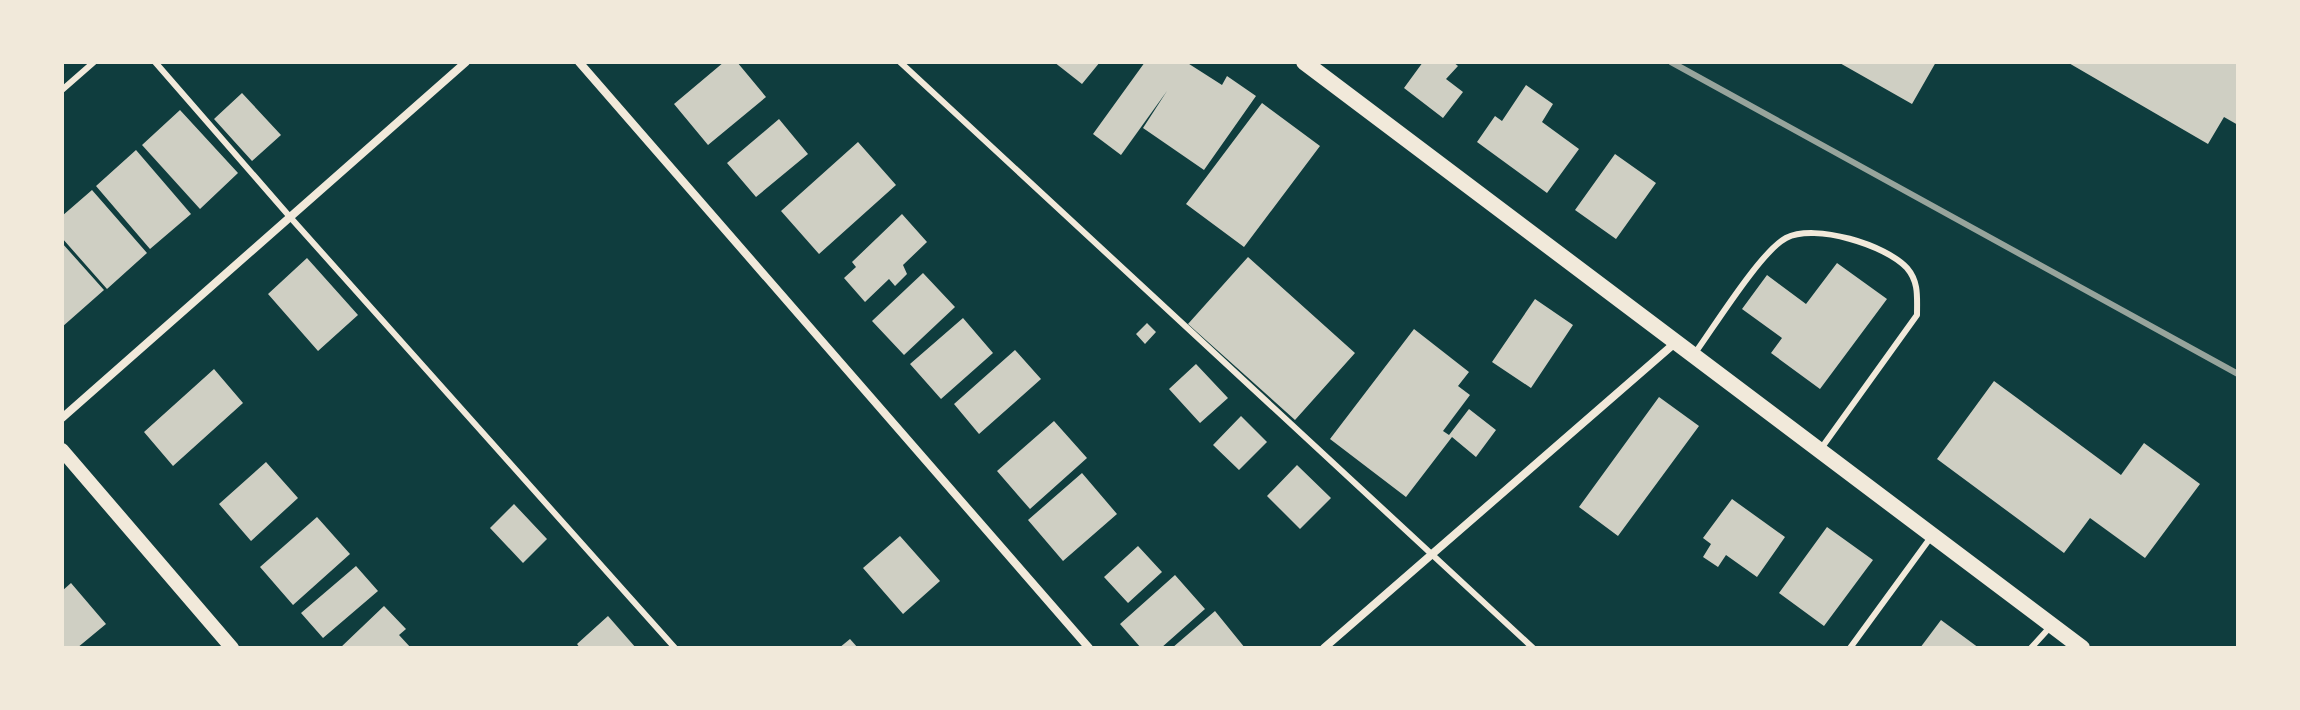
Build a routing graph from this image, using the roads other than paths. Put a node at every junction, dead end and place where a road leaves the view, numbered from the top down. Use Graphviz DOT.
graph roads {
  1 [pos="94,62"];
  2 [pos="155,62"];
  3 [pos="466,62"];
  4 [pos="579,62"];
  5 [pos="900,62"];
  6 [pos="1304,62"];
  7 [pos="62,90"];
  8 [pos="290,217"];
  9 [pos="1676,342"];
  10 [pos="1694,355"];
  11 [pos="62,418"];
  12 [pos="62,450"];
  13 [pos="1820,450"];
  14 [pos="1933,535"];
  15 [pos="1431,555"];
  16 [pos="2051,626"];
  17 [pos="232,648"];
  18 [pos="675,648"];
  19 [pos="1089,648"];
  20 [pos="1324,648"];
  21 [pos="1533,648"];
  22 [pos="1850,648"];
  23 [pos="2031,648"];
  24 [pos="2082,648"];
  1 -- 7 [label="lane"];
  2 -- 8 [label="lane"];
  3 -- 8 [label="street"];
  4 -- 19 [label="street"];
  5 -- 15 [label="lane"];
  6 -- 9 [label="main road"];
  8 -- 11 [label="street"];
  8 -- 18 [label="lane"];
  9 -- 10 [label="main road"];
  9 -- 15 [label="street"];
  10 -- 13 [label="main road"];
  10 -- 13 [label="lane"];
  12 -- 17 [label="street"];
  13 -- 14 [label="main road"];
  14 -- 16 [label="main road"];
  14 -- 22 [label="lane"];
  15 -- 20 [label="street"];
  15 -- 21 [label="lane"];
  16 -- 23 [label="lane"];
  16 -- 24 [label="main road"];
}
